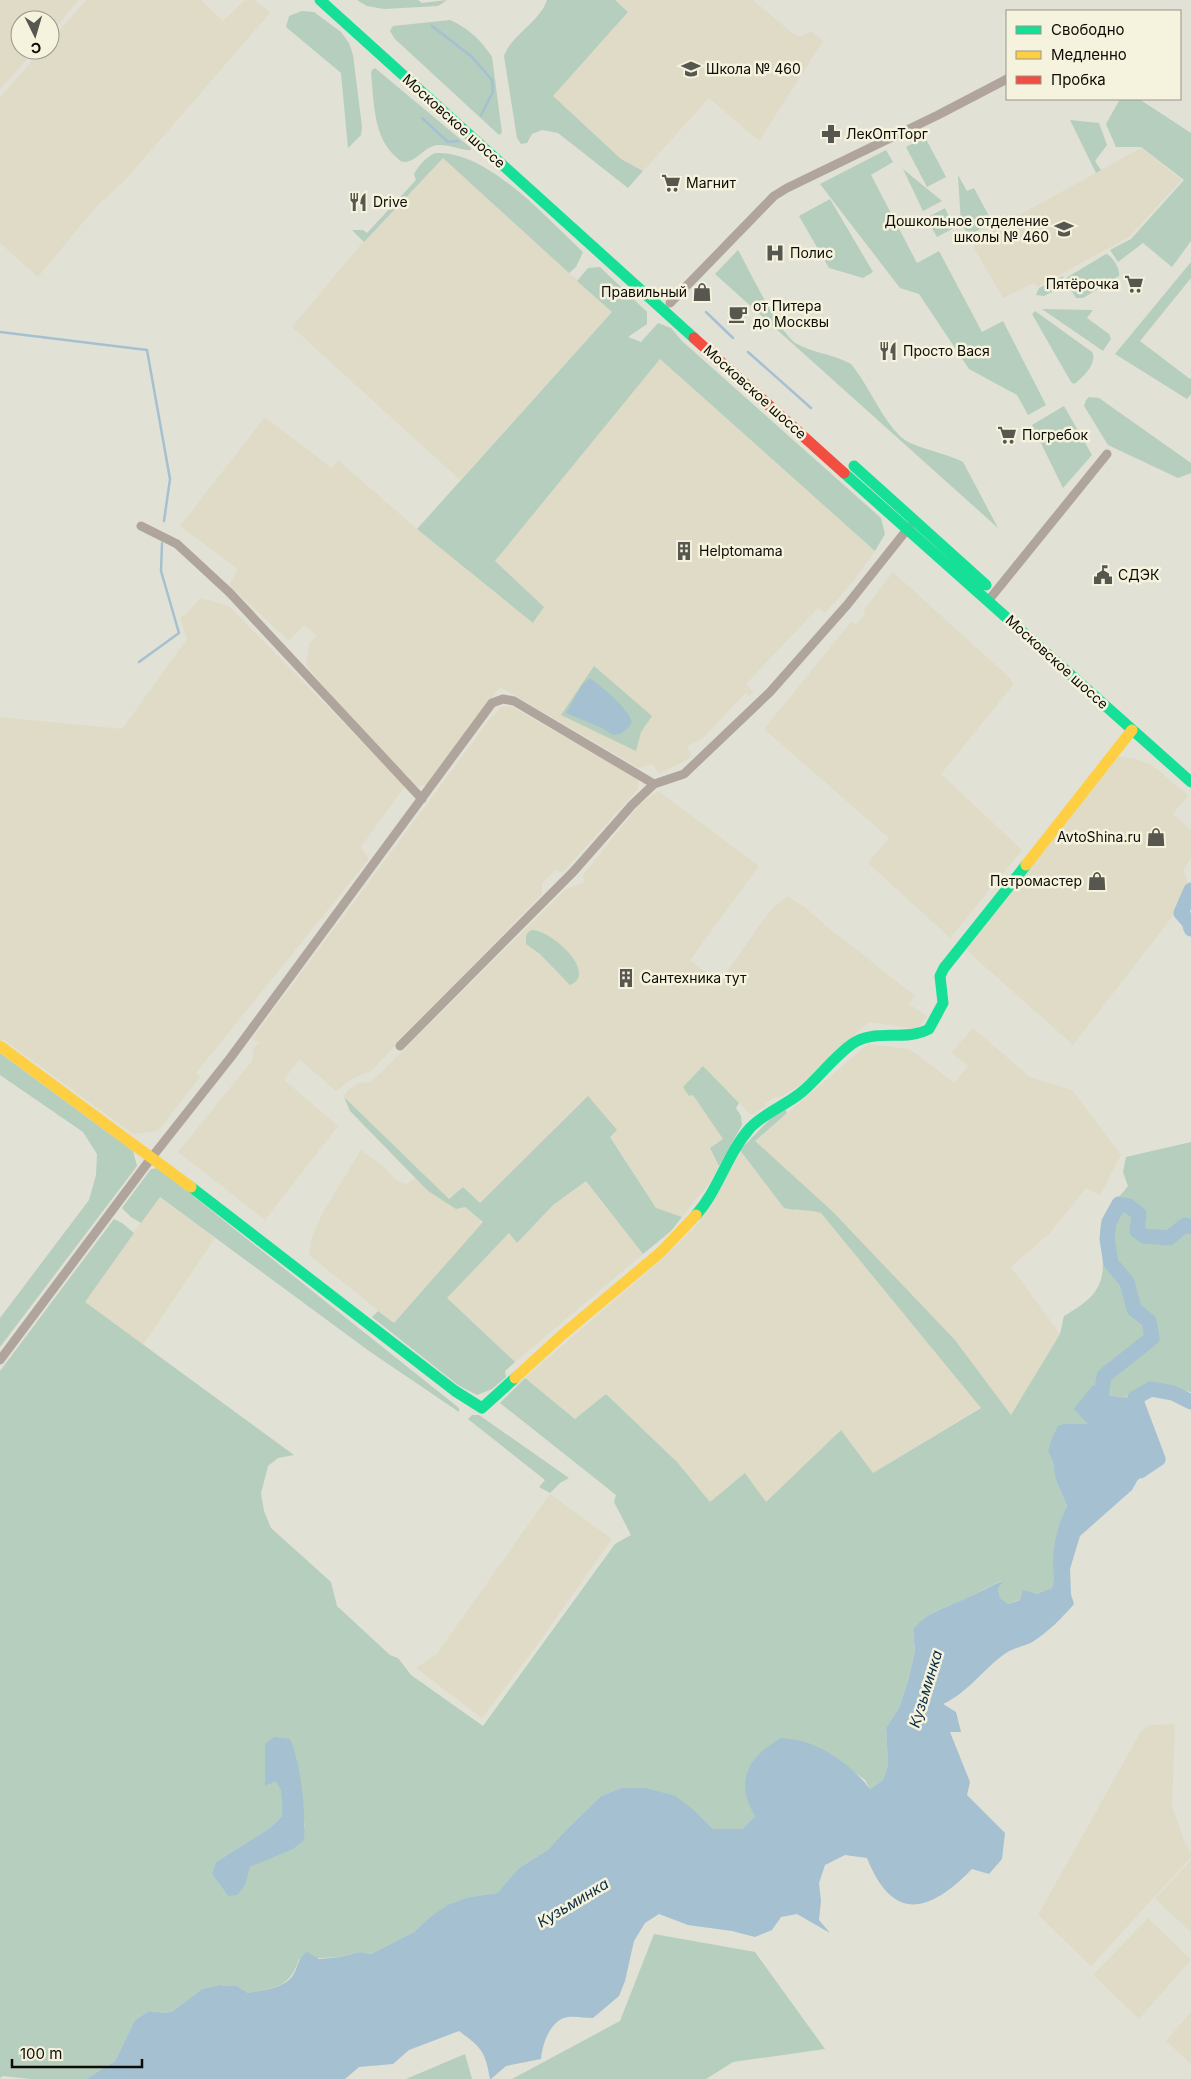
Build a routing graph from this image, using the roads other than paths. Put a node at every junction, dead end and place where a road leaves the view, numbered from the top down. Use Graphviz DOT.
graph roads {
  1 [pos="320,0"];
  2 [pos="334,0"];
  3 [pos="1006,80"];
  4 [pos="670,303"];
  5 [pos="1108,454"];
  6 [pos="911,525"];
  7 [pos="141,526"];
  8 [pos="991,597"];
  9 [pos="1132,730"];
  10 [pos="1191,768"];
  11 [pos="1191,782"];
  12 [pos="654,784"];
  13 [pos="422,799"];
  14 [pos="0,1046"];
  15 [pos="400,1046"];
  16 [pos="152,1157"];
  17 [pos="0,1360"];
  1 -- 6 [label="main road, Московское шоссе"];
  2 -- 4 [label="main road, Московское шоссе"];
  3 -- 4 [label="street"];
  4 -- 6 [label="main road, Московское шоссе"];
  5 -- 8 [label="street"];
  6 -- 8 [label="main road, Московское шоссе"];
  6 -- 12 [label="street"];
  7 -- 13 [label="street"];
  8 -- 9 [label="main road, Московское шоссе"];
  8 -- 10 [label="main road, Московское шоссе"];
  9 -- 11 [label="main road, Московское шоссе"];
  9 -- 16 [label="main road"];
  12 -- 13 [label="street"];
  12 -- 15 [label="street"];
  13 -- 16 [label="street"];
  14 -- 16 [label="main road"];
  16 -- 17 [label="street"];
}
